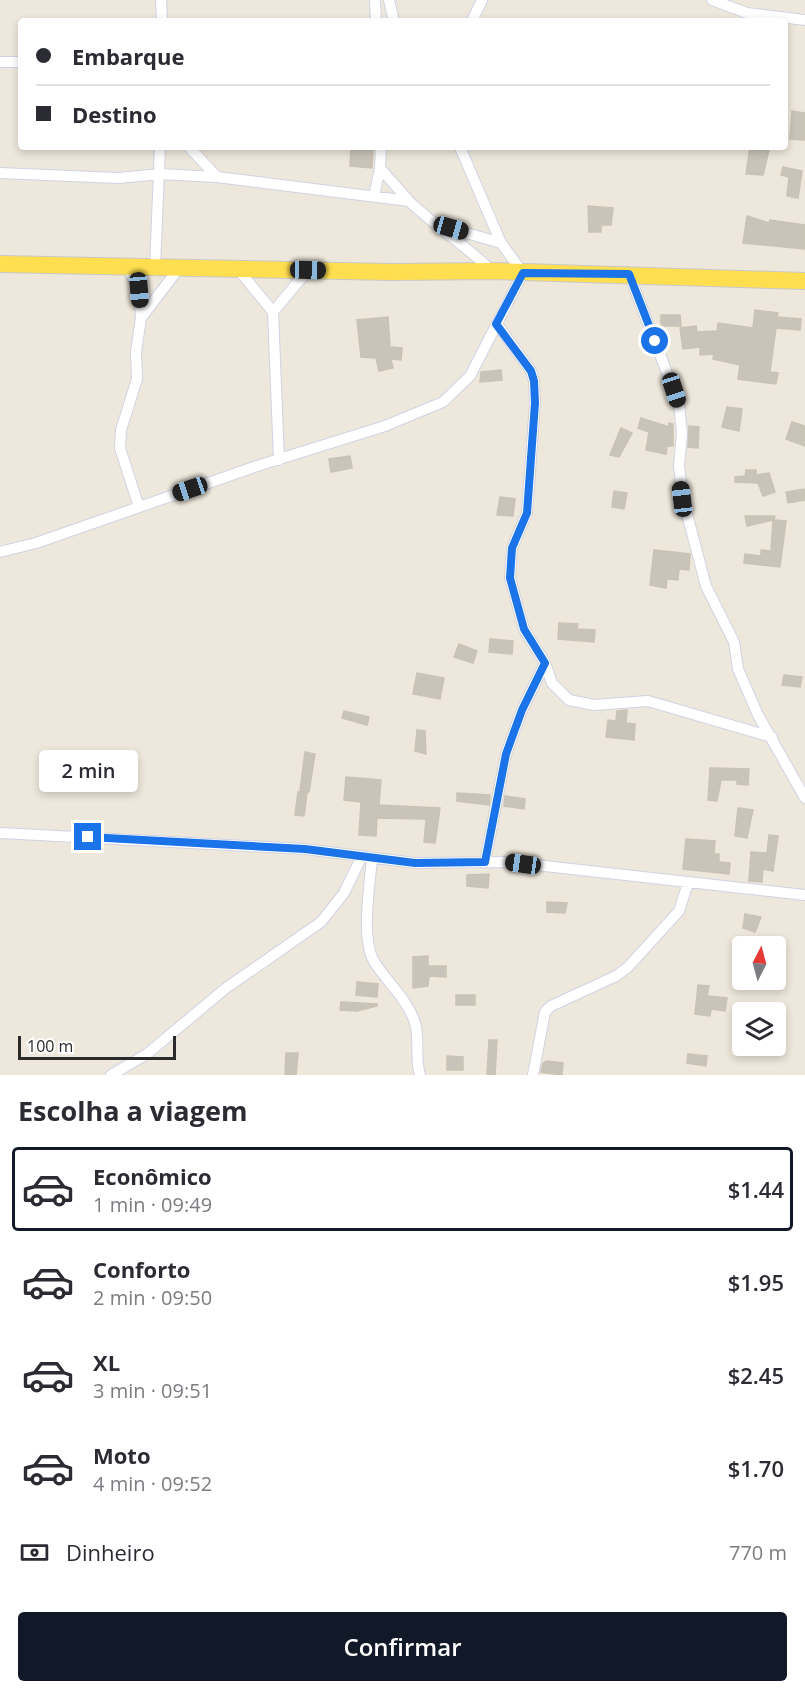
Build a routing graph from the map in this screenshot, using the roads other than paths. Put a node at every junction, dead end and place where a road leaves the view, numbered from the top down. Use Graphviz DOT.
graph roads {
  1 [pos="161,0"];
  2 [pos="375,0"];
  3 [pos="388,0"];
  4 [pos="482,0"];
  5 [pos="712,0"];
  6 [pos="162,18"];
  7 [pos="376,18"];
  8 [pos="393,18"];
  9 [pos="473,18"];
  10 [pos="805,20"];
  11 [pos="0,62"];
  12 [pos="18,62"];
  13 [pos="160,150"];
  14 [pos="192,150"];
  15 [pos="381,150"];
  16 [pos="461,150"];
  17 [pos="380,168"];
  18 [pos="0,173"];
  19 [pos="160,174"];
  20 [pos="217,177"];
  21 [pos="374,196"];
  22 [pos="409,201"];
  23 [pos="436,225"];
  24 [pos="501,243"];
  25 [pos="0,264"];
  26 [pos="127,266"];
  27 [pos="155,267"];
  28 [pos="180,268"];
  29 [pos="238,269"];
  30 [pos="308,270"];
  31 [pos="492,271"];
  32 [pos="523,273"];
  33 [pos="629,274"];
  34 [pos="805,281"];
  35 [pos="273,312"];
  36 [pos="141,318"];
  37 [pos="496,324"];
  38 [pos="279,460"];
  39 [pos="139,507"];
  40 [pos="0,552"];
  41 [pos="545,663"];
  42 [pos="772,737"];
  43 [pos="805,798"];
  44 [pos="0,833"];
  45 [pos="367,857"];
  46 [pos="485,862"];
  47 [pos="688,883"];
  48 [pos="805,895"];
  49 [pos="111,1075"];
  50 [pos="420,1075"];
  51 [pos="533,1075"];
  1 -- 6 [label="street"];
  2 -- 7 [label="street"];
  3 -- 8 [label="street"];
  4 -- 9 [label="street"];
  5 -- 10 [label="street"];
  11 -- 12 [label="street"];
  13 -- 19 [label="street"];
  14 -- 20 [label="street"];
  15 -- 17 [label="street"];
  16 -- 24 [label="street"];
  17 -- 21 [label="street"];
  17 -- 22 [label="street"];
  18 -- 19 [label="street"];
  19 -- 20 [label="street"];
  19 -- 27 [label="street"];
  20 -- 21 [label="street"];
  21 -- 22 [label="street"];
  22 -- 23 [label="street"];
  23 -- 24 [label="street"];
  23 -- 31 [label="street"];
  24 -- 32 [label="street"];
  25 -- 26 [label="main road"];
  26 -- 27 [label="main road"];
  26 -- 36 [label="street"];
  27 -- 28 [label="main road"];
  28 -- 29 [label="main road"];
  28 -- 36 [label="street"];
  29 -- 30 [label="main road"];
  29 -- 35 [label="street"];
  30 -- 31 [label="main road"];
  30 -- 35 [label="street"];
  31 -- 32 [label="main road"];
  32 -- 33 [label="main road"];
  32 -- 37 [label="street"];
  33 -- 34 [label="main road"];
  33 -- 42 [label="street"];
  35 -- 38 [label="street"];
  36 -- 39 [label="street"];
  37 -- 38 [label="street"];
  37 -- 41 [label="street"];
  38 -- 39 [label="street"];
  39 -- 40 [label="street"];
  41 -- 42 [label="street"];
  41 -- 46 [label="street"];
  42 -- 43 [label="street"];
  44 -- 45 [label="street"];
  45 -- 46 [label="street"];
  45 -- 49 [label="street"];
  45 -- 50 [label="street"];
  46 -- 47 [label="street"];
  47 -- 48 [label="street"];
  47 -- 51 [label="street"];
}
